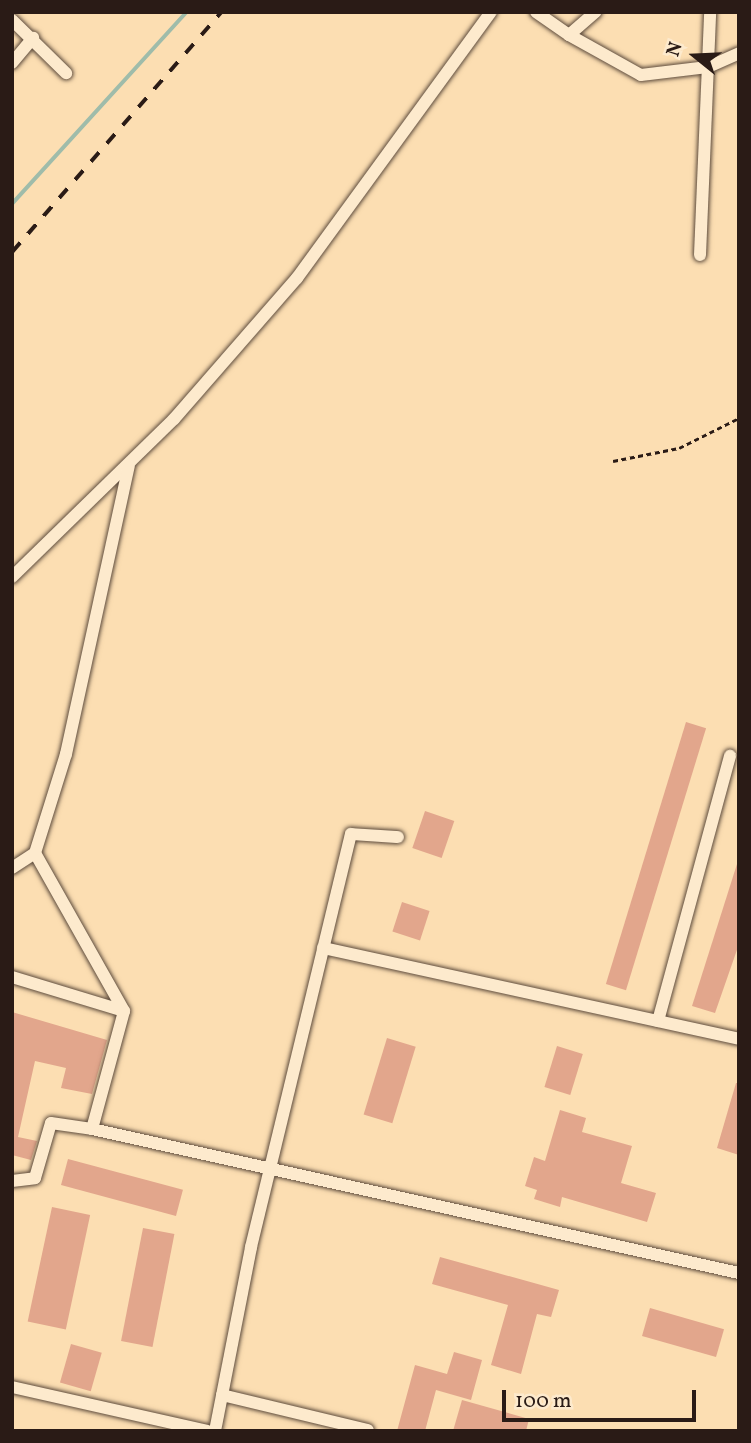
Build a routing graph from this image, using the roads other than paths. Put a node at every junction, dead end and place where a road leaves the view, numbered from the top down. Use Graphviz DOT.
graph roads {
  1 [pos="491,12"];
  2 [pos="536,12"];
  3 [pos="595,12"];
  4 [pos="710,12"];
  5 [pos="12,20"];
  6 [pos="569,36"];
  7 [pos="33,38"];
  8 [pos="739,53"];
  9 [pos="12,62"];
  10 [pos="708,67"];
  11 [pos="66,74"];
  12 [pos="700,255"];
  13 [pos="129,466"];
  14 [pos="12,577"];
  15 [pos="730,756"];
  16 [pos="398,837"];
  17 [pos="35,853"];
  18 [pos="12,867"];
  19 [pos="323,948"];
  20 [pos="12,977"];
  21 [pos="124,1011"];
  22 [pos="658,1021"];
  23 [pos="739,1039"];
  24 [pos="92,1129"];
  25 [pos="270,1168"];
  26 [pos="12,1181"];
  27 [pos="739,1273"];
  28 [pos="12,1387"];
  29 [pos="222,1395"];
  30 [pos="368,1430"];
  31 [pos="207,1431"];
  32 [pos="215,1431"];
  1 -- 13 [label="street"];
  2 -- 6 [label="street"];
  3 -- 6 [label="street"];
  4 -- 10 [label="street"];
  5 -- 7 [label="street"];
  6 -- 10 [label="street"];
  7 -- 9 [label="street"];
  7 -- 11 [label="street"];
  8 -- 10 [label="street"];
  10 -- 12 [label="street"];
  13 -- 14 [label="street"];
  13 -- 17 [label="street"];
  15 -- 22 [label="street"];
  16 -- 19 [label="street"];
  17 -- 18 [label="street"];
  17 -- 21 [label="street"];
  19 -- 22 [label="street"];
  19 -- 25 [label="street"];
  20 -- 21 [label="street"];
  21 -- 24 [label="street"];
  22 -- 23 [label="street"];
  24 -- 25 [label="street"];
  24 -- 26 [label="street"];
  25 -- 27 [label="street"];
  25 -- 29 [label="street"];
  28 -- 31 [label="street"];
  29 -- 30 [label="street"];
  29 -- 32 [label="street"];
}
